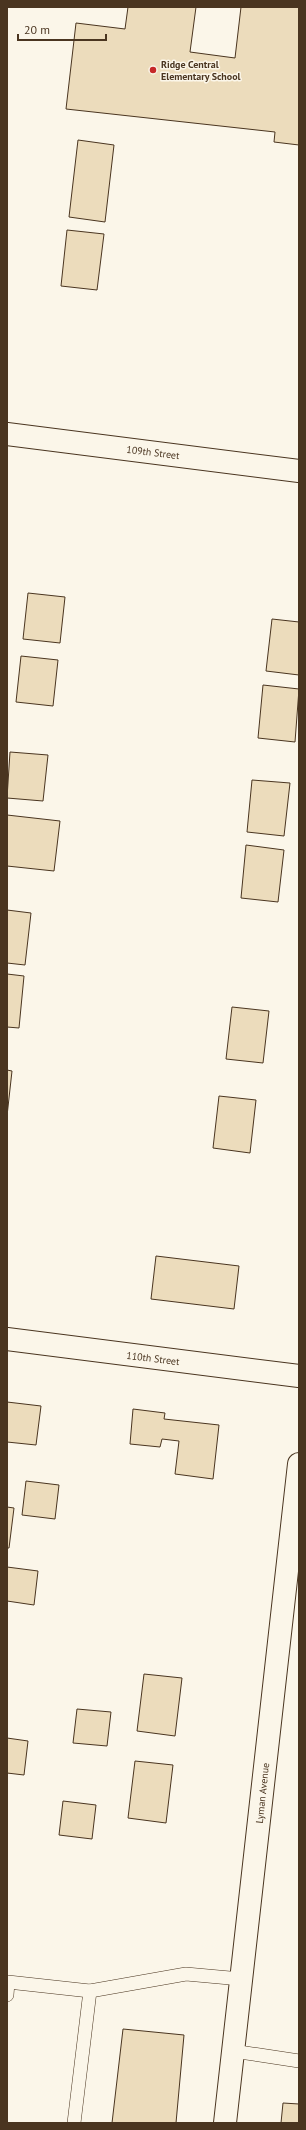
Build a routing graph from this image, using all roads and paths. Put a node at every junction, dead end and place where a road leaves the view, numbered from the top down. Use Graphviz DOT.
graph roads {
  1 [pos="7,434"];
  2 [pos="299,471"];
  3 [pos="7,1339"];
  4 [pos="299,1376"];
  5 [pos="299,1464"];
  6 [pos="241,1979"];
  7 [pos="90,1991"];
  8 [pos="7,1995"];
  9 [pos="233,2051"];
  10 [pos="299,2061"];
  11 [pos="74,2123"];
  12 [pos="225,2123"];
  1 -- 2 [label="street, 109th Street"];
  3 -- 4 [label="street, 110th Street"];
  5 -- 6 [label="street, Lyman Avenue"];
  6 -- 7 [label="lane"];
  6 -- 9 [label="street, Lyman Avenue"];
  7 -- 8 [label="lane"];
  7 -- 11 [label="lane"];
  9 -- 10 [label="lane"];
  9 -- 12 [label="street, Lyman Avenue"];
}
